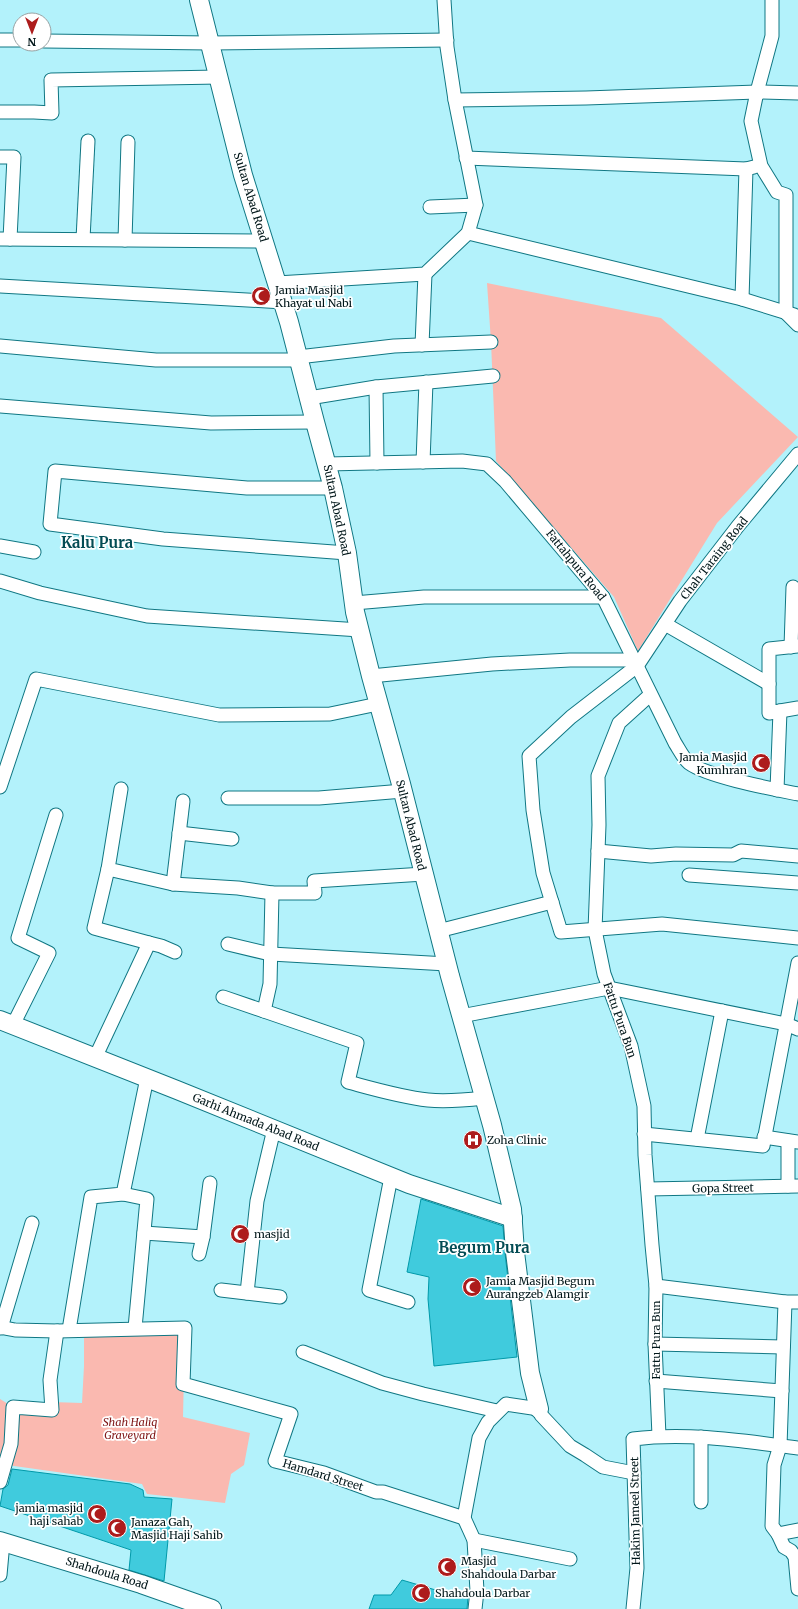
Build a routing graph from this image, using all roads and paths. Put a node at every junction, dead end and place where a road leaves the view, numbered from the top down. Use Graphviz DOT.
graph roads {
  1 [pos="199,0"];
  2 [pos="444,0"];
  3 [pos="772,0"];
  4 [pos="0,40"];
  5 [pos="12,40"];
  6 [pos="447,40"];
  7 [pos="52,41"];
  8 [pos="210,43"];
  9 [pos="219,78"];
  10 [pos="757,92"];
  11 [pos="798,93"];
  12 [pos="455,100"];
  13 [pos="0,112"];
  14 [pos="88,141"];
  15 [pos="128,142"];
  16 [pos="0,157"];
  17 [pos="466,158"];
  18 [pos="762,166"];
  19 [pos="746,169"];
  20 [pos="476,205"];
  21 [pos="430,207"];
  22 [pos="468,233"];
  23 [pos="5,239"];
  24 [pos="83,239"];
  25 [pos="125,240"];
  26 [pos="264,241"];
  27 [pos="426,274"];
  28 [pos="277,283"];
  29 [pos="0,286"];
  30 [pos="742,299"];
  31 [pos="283,302"];
  32 [pos="792,315"];
  33 [pos="798,325"];
  34 [pos="492,342"];
  35 [pos="422,345"];
  36 [pos="0,346"];
  37 [pos="298,359"];
  38 [pos="493,376"];
  39 [pos="426,382"];
  40 [pos="376,387"];
  41 [pos="309,398"];
  42 [pos="0,406"];
  43 [pos="315,422"];
  44 [pos="798,454"];
  45 [pos="423,462"];
  46 [pos="377,463"];
  47 [pos="327,464"];
  48 [pos="334,488"];
  49 [pos="0,546"];
  50 [pos="34,552"];
  51 [pos="347,553"];
  52 [pos="0,581"];
  53 [pos="793,587"];
  54 [pos="603,597"];
  55 [pos="354,603"];
  56 [pos="665,624"];
  57 [pos="360,630"];
  58 [pos="795,647"];
  59 [pos="635,663"];
  60 [pos="371,676"];
  61 [pos="769,684"];
  62 [pos="650,695"];
  63 [pos="378,704"];
  64 [pos="798,708"];
  65 [pos="780,712"];
  66 [pos="0,787"];
  67 [pos="121,789"];
  68 [pos="403,790"];
  69 [pos="777,790"];
  70 [pos="798,794"];
  71 [pos="228,798"];
  72 [pos="184,801"];
  73 [pos="56,815"];
  74 [pos="179,833"];
  75 [pos="232,839"];
  76 [pos="598,851"];
  77 [pos="798,856"];
  78 [pos="108,869"];
  79 [pos="424,874"];
  80 [pos="689,875"];
  81 [pos="798,883"];
  82 [pos="173,884"];
  83 [pos="272,893"];
  84 [pos="552,902"];
  85 [pos="595,930"];
  86 [pos="438,931"];
  87 [pos="798,938"];
  88 [pos="148,943"];
  89 [pos="228,944"];
  90 [pos="174,952"];
  91 [pos="271,954"];
  92 [pos="798,963"];
  93 [pos="447,964"];
  94 [pos="609,988"];
  95 [pos="223,997"];
  96 [pos="264,1011"];
  97 [pos="722,1011"];
  98 [pos="461,1016"];
  99 [pos="7,1023"];
  100 [pos="792,1026"];
  101 [pos="95,1058"];
  102 [pos="147,1078"];
  103 [pos="484,1098"];
  104 [pos="274,1129"];
  105 [pos="644,1134"];
  106 [pos="764,1137"];
  107 [pos="697,1139"];
  108 [pos="793,1142"];
  109 [pos="391,1177"];
  110 [pos="210,1183"];
  111 [pos="793,1186"];
  112 [pos="648,1189"];
  113 [pos="123,1194"];
  114 [pos="513,1218"];
  115 [pos="32,1223"];
  116 [pos="144,1233"];
  117 [pos="203,1237"];
  118 [pos="199,1254"];
  119 [pos="656,1286"];
  120 [pos="221,1290"];
  121 [pos="247,1293"];
  122 [pos="280,1297"];
  123 [pos="408,1302"];
  124 [pos="792,1302"];
  125 [pos="0,1328"];
  126 [pos="135,1328"];
  127 [pos="63,1330"];
  128 [pos="654,1344"];
  129 [pos="783,1347"];
  130 [pos="303,1352"];
  131 [pos="656,1381"];
  132 [pos="782,1391"];
  133 [pos="539,1409"];
  134 [pos="498,1411"];
  135 [pos="659,1436"];
  136 [pos="701,1437"];
  137 [pos="780,1446"];
  138 [pos="798,1448"];
  139 [pos="634,1473"];
  140 [pos="0,1482"];
  141 [pos="701,1502"];
  142 [pos="464,1518"];
  143 [pos="798,1530"];
  144 [pos="778,1534"];
  145 [pos="474,1540"];
  146 [pos="1,1541"];
  147 [pos="570,1559"];
  148 [pos="0,1575"];
  149 [pos="798,1589"];
  150 [pos="212,1609"];
  151 [pos="475,1609"];
  152 [pos="633,1609"];
  1 -- 8 [label="street, Sultan Abad Road"];
  2 -- 6 [label="street"];
  3 -- 10 [label="street"];
  4 -- 5 [label="street"];
  6 -- 8 [label="street"];
  6 -- 12 [label="street"];
  7 -- 8 [label="street"];
  8 -- 9 [label="street, Sultan Abad Road"];
  9 -- 13 [label="street"];
  9 -- 26 [label="street, Sultan Abad Road"];
  10 -- 11 [label="street"];
  10 -- 12 [label="street"];
  10 -- 18 [label="street"];
  12 -- 17 [label="street"];
  14 -- 24 [label="street"];
  15 -- 25 [label="street"];
  16 -- 23 [label="street"];
  17 -- 19 [label="street"];
  17 -- 20 [label="street"];
  18 -- 19 [label="street"];
  18 -- 32 [label="street"];
  19 -- 30 [label="street"];
  20 -- 21 [label="street"];
  20 -- 22 [label="street"];
  22 -- 27 [label="street"];
  22 -- 30 [label="street"];
  23 -- 24 [label="street"];
  24 -- 25 [label="street"];
  25 -- 26 [label="street"];
  26 -- 28 [label="street, Sultan Abad Road"];
  27 -- 28 [label="street"];
  27 -- 35 [label="street"];
  28 -- 31 [label="street, Sultan Abad Road"];
  29 -- 31 [label="street"];
  30 -- 32 [label="street"];
  31 -- 37 [label="street, Sultan Abad Road"];
  32 -- 33 [label="street"];
  34 -- 35 [label="street"];
  35 -- 37 [label="street"];
  36 -- 37 [label="street"];
  37 -- 41 [label="street, Sultan Abad Road"];
  38 -- 39 [label="street"];
  39 -- 40 [label="street"];
  39 -- 45 [label="street"];
  40 -- 41 [label="street"];
  40 -- 46 [label="street"];
  41 -- 43 [label="street, Sultan Abad Road"];
  42 -- 43 [label="street"];
  43 -- 47 [label="street, Sultan Abad Road"];
  44 -- 56 [label="street, Chah Taraing Road"];
  45 -- 46 [label="street, Fattahpura Road"];
  45 -- 54 [label="street, Fattahpura Road"];
  46 -- 47 [label="street, Fattahpura Road"];
  47 -- 48 [label="street, Sultan Abad Road"];
  48 -- 51 [label="street, Sultan Abad Road"];
  48 -- 51 [label="street"];
  49 -- 50 [label="street"];
  51 -- 55 [label="street, Sultan Abad Road"];
  52 -- 57 [label="street"];
  53 -- 58 [label="street"];
  54 -- 55 [label="street"];
  54 -- 59 [label="street, Fattahpura Road"];
  55 -- 57 [label="street, Sultan Abad Road"];
  56 -- 59 [label="street, Chah Taraing Road"];
  56 -- 61 [label="street"];
  57 -- 60 [label="street, Sultan Abad Road"];
  58 -- 61 [label="street"];
  59 -- 60 [label="street"];
  59 -- 62 [label="street, Fattahpura Road"];
  59 -- 84 [label="street, Chah Taraing Road"];
  60 -- 63 [label="street, Sultan Abad Road"];
  61 -- 65 [label="street"];
  62 -- 69 [label="street, Fattahpura Road"];
  62 -- 76 [label="street, Fattu Pura Bun"];
  63 -- 66 [label="street"];
  63 -- 68 [label="street, Sultan Abad Road"];
  64 -- 65 [label="street"];
  65 -- 69 [label="street"];
  67 -- 78 [label="street"];
  68 -- 71 [label="street"];
  68 -- 79 [label="street, Sultan Abad Road"];
  69 -- 70 [label="street, Fattahpura Road"];
  72 -- 74 [label="street"];
  73 -- 99 [label="street"];
  74 -- 75 [label="street"];
  74 -- 82 [label="street"];
  76 -- 77 [label="street"];
  76 -- 85 [label="street, Fattu Pura Bun"];
  78 -- 82 [label="street"];
  78 -- 88 [label="street"];
  79 -- 83 [label="street"];
  79 -- 86 [label="street, Sultan Abad Road"];
  80 -- 81 [label="street"];
  82 -- 83 [label="street"];
  83 -- 91 [label="street"];
  84 -- 85 [label="street"];
  84 -- 86 [label="street"];
  85 -- 87 [label="street"];
  85 -- 94 [label="street, Fattu Pura Bun"];
  86 -- 93 [label="street, Sultan Abad Road"];
  88 -- 90 [label="street"];
  88 -- 101 [label="street"];
  89 -- 91 [label="street"];
  91 -- 93 [label="street"];
  91 -- 96 [label="street"];
  92 -- 100 [label="street"];
  93 -- 98 [label="street, Sultan Abad Road"];
  94 -- 97 [label="street"];
  94 -- 98 [label="street"];
  94 -- 105 [label="street, Fattu Pura Bun"];
  95 -- 96 [label="street"];
  96 -- 103 [label="street"];
  97 -- 100 [label="street"];
  97 -- 107 [label="street"];
  98 -- 103 [label="street, Sultan Abad Road"];
  99 -- 101 [label="street, Garhi Ahmada Abad Road"];
  100 -- 106 [label="street"];
  101 -- 102 [label="street, Garhi Ahmada Abad Road"];
  102 -- 104 [label="street, Garhi Ahmada Abad Road"];
  102 -- 113 [label="street"];
  103 -- 114 [label="street, Sultan Abad Road"];
  104 -- 109 [label="street, Garhi Ahmada Abad Road"];
  104 -- 121 [label="street"];
  105 -- 107 [label="street"];
  105 -- 112 [label="street, Fattu Pura Bun"];
  106 -- 107 [label="street"];
  106 -- 108 [label="street"];
  108 -- 111 [label="street"];
  109 -- 114 [label="street, Garhi Ahmada Abad Road"];
  109 -- 123 [label="street"];
  110 -- 117 [label="street"];
  111 -- 112 [label="street, Gopa Street"];
  112 -- 119 [label="street, Fattu Pura Bun"];
  113 -- 116 [label="street"];
  113 -- 127 [label="street"];
  114 -- 133 [label="street, Sultan Abad Road"];
  115 -- 125 [label="street"];
  116 -- 117 [label="street"];
  116 -- 126 [label="street"];
  117 -- 118 [label="street"];
  119 -- 124 [label="street"];
  119 -- 128 [label="street, Fattu Pura Bun"];
  120 -- 121 [label="street"];
  121 -- 122 [label="street"];
  124 -- 129 [label="street"];
  125 -- 127 [label="street"];
  126 -- 127 [label="street"];
  126 -- 142 [label="street, Hamdard Street"];
  127 -- 140 [label="street"];
  128 -- 129 [label="street"];
  128 -- 131 [label="street, Fattu Pura Bun"];
  129 -- 132 [label="street"];
  130 -- 134 [label="street"];
  131 -- 132 [label="street"];
  131 -- 135 [label="street, Fattu Pura Bun"];
  132 -- 137 [label="street"];
  133 -- 134 [label="street"];
  133 -- 139 [label="street"];
  134 -- 142 [label="street"];
  135 -- 136 [label="street"];
  135 -- 139 [label="street, Hakim Jameel Street"];
  136 -- 137 [label="street"];
  136 -- 141 [label="street"];
  137 -- 138 [label="street"];
  137 -- 144 [label="street"];
  139 -- 152 [label="street, Hakim Jameel Street"];
  142 -- 145 [label="street"];
  143 -- 144 [label="street"];
  144 -- 149 [label="street"];
  145 -- 147 [label="street"];
  145 -- 151 [label="street"];
  146 -- 148 [label="street"];
  146 -- 150 [label="street, Shahdoula Road"];
}
